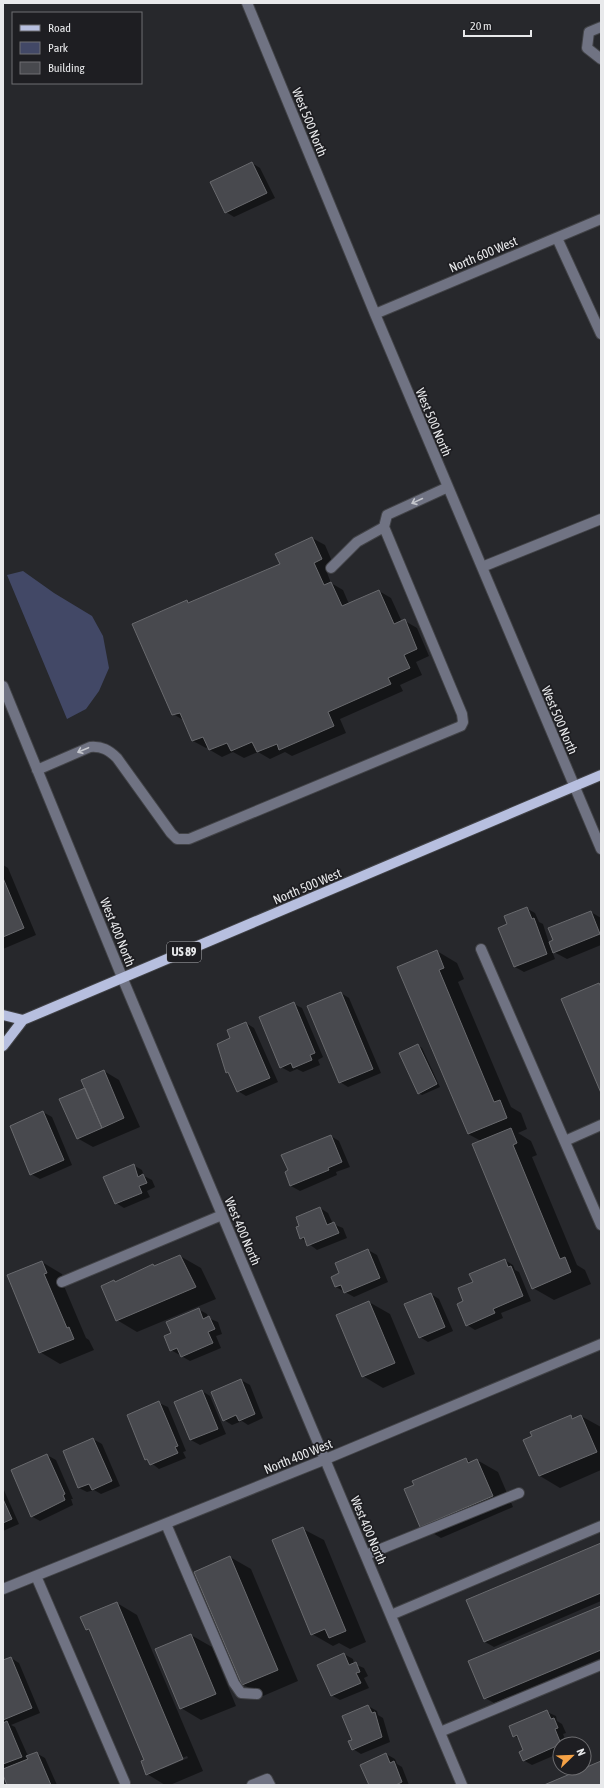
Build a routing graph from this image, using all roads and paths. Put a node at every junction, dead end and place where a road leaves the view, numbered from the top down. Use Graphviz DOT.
graph roads {
  1 [pos="247,3"];
  2 [pos="601,27"];
  3 [pos="601,59"];
  4 [pos="601,219"];
  5 [pos="557,238"];
  6 [pos="375,314"];
  7 [pos="601,334"];
  8 [pos="448,487"];
  9 [pos="601,519"];
  10 [pos="384,527"];
  11 [pos="331,568"];
  12 [pos="482,568"];
  13 [pos="3,686"];
  14 [pos="38,770"];
  15 [pos="601,775"];
  16 [pos="574,786"];
  17 [pos="601,849"];
  18 [pos="481,949"];
  19 [pos="122,977"];
  20 [pos="3,1015"];
  21 [pos="23,1020"];
  22 [pos="3,1046"];
  23 [pos="601,1125"];
  24 [pos="565,1141"];
  25 [pos="222,1215"];
  26 [pos="601,1225"];
  27 [pos="62,1282"];
  28 [pos="601,1344"];
  29 [pos="326,1459"];
  30 [pos="519,1493"];
  31 [pos="166,1524"];
  32 [pos="601,1526"];
  33 [pos="366,1555"];
  34 [pos="36,1576"];
  35 [pos="3,1589"];
  36 [pos="391,1615"];
  37 [pos="601,1665"];
  38 [pos="257,1694"];
  39 [pos="440,1732"];
  40 [pos="125,1783"];
  41 [pos="252,1785"];
  42 [pos="270,1785"];
  43 [pos="462,1785"];
  1 -- 6 [label="street, West 500 North"];
  2 -- 3 [label="street"];
  4 -- 5 [label="street, North 600 West"];
  5 -- 6 [label="street, North 600 West"];
  5 -- 7 [label="street"];
  6 -- 8 [label="street, West 500 North"];
  8 -- 10 [label="street, one-way"];
  8 -- 12 [label="street, West 500 North"];
  9 -- 12 [label="street"];
  10 -- 11 [label="street"];
  10 -- 14 [label="street, one-way"];
  12 -- 16 [label="street, West 500 North"];
  13 -- 14 [label="street, West 400 North"];
  14 -- 19 [label="street, West 400 North"];
  15 -- 16 [label="main road, North 500 West / US 89"];
  16 -- 17 [label="street, West 500 North"];
  16 -- 19 [label="main road, North 500 West / US 89"];
  18 -- 24 [label="street"];
  19 -- 21 [label="main road, North 500 West / US 89"];
  19 -- 25 [label="street, West 400 North"];
  20 -- 21 [label="main road"];
  21 -- 22 [label="main road, North 500 West / US 89"];
  23 -- 24 [label="street"];
  24 -- 26 [label="street"];
  25 -- 27 [label="street"];
  25 -- 29 [label="street, West 400 North"];
  28 -- 29 [label="street, North 400 West"];
  29 -- 31 [label="street, North 400 West"];
  29 -- 33 [label="street, West 400 North"];
  30 -- 33 [label="street"];
  31 -- 34 [label="street, North 400 West"];
  31 -- 38 [label="street"];
  32 -- 36 [label="street"];
  33 -- 36 [label="street, West 400 North"];
  34 -- 35 [label="street, North 400 West"];
  34 -- 40 [label="street"];
  36 -- 39 [label="street, West 400 North"];
  37 -- 39 [label="street"];
  39 -- 43 [label="street, West 400 North"];
  41 -- 42 [label="street"];
}
